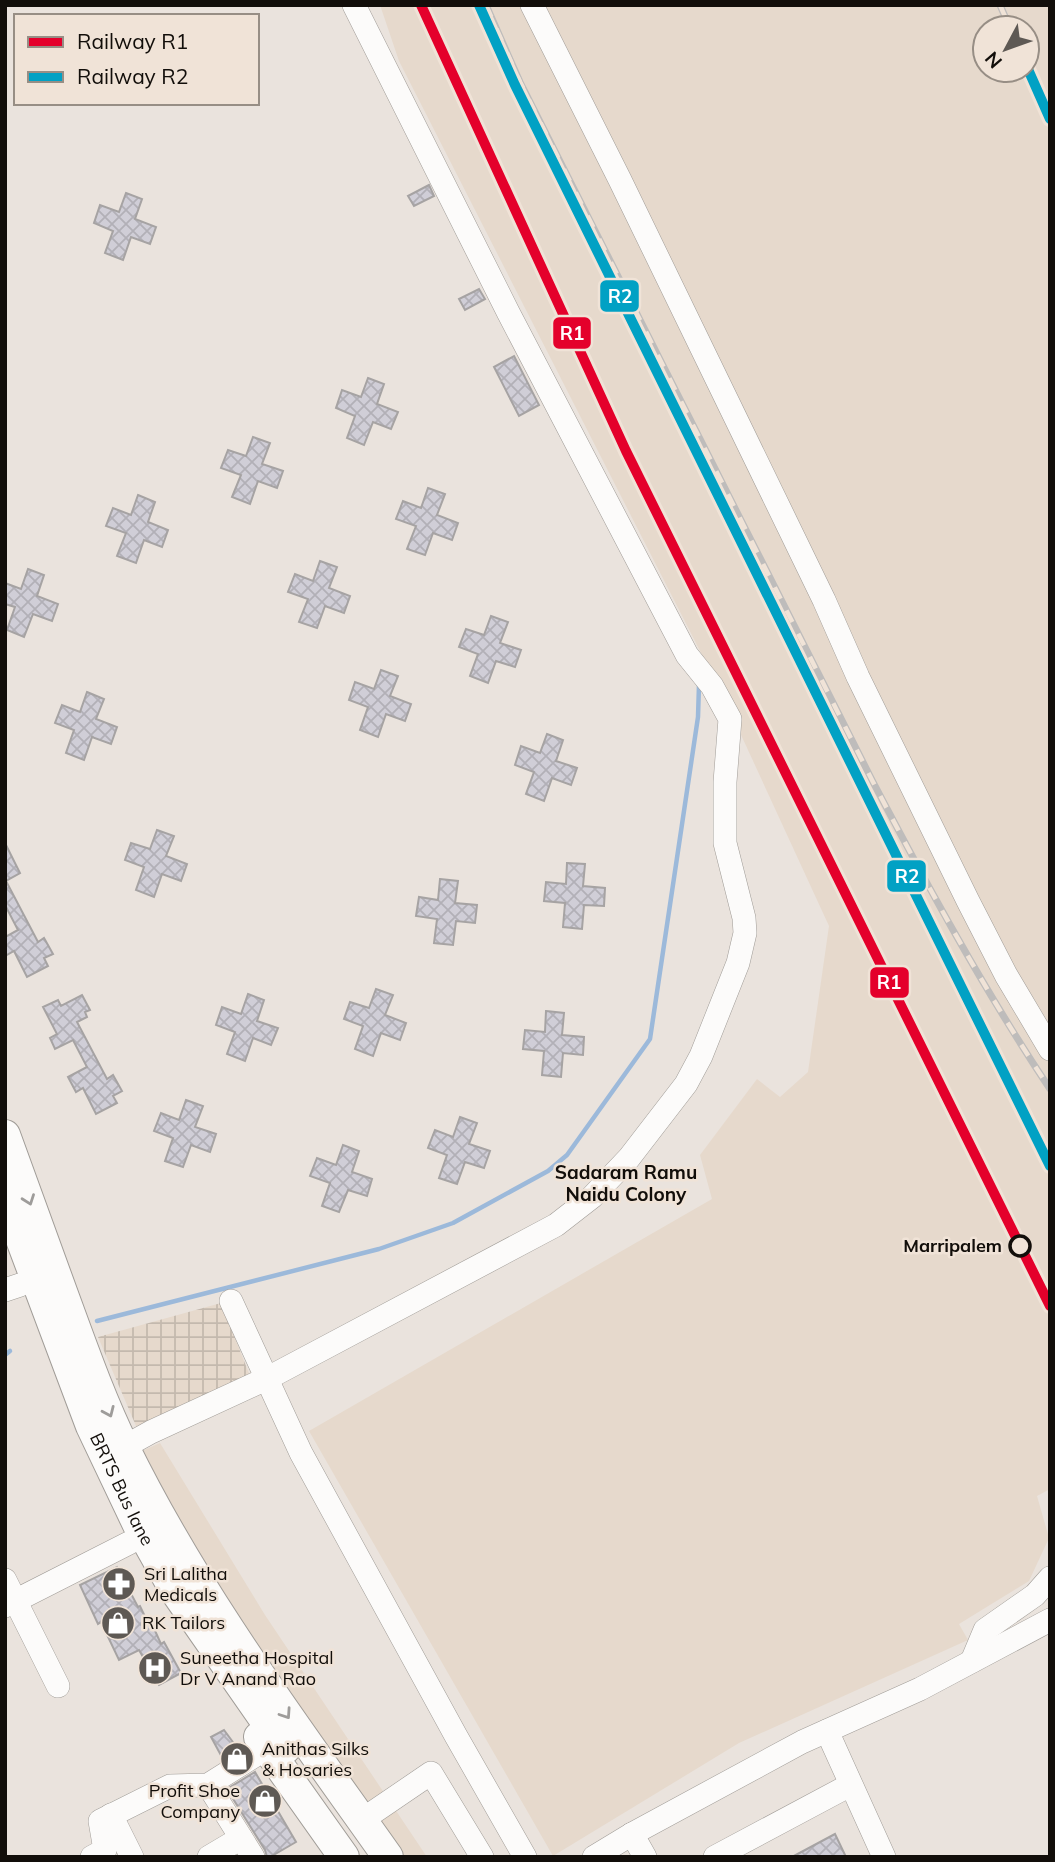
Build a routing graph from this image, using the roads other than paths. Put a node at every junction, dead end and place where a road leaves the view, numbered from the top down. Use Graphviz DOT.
graph roads {
  1 [pos="354,5"];
  2 [pos="532,5"];
  3 [pos="1050,1049"];
  4 [pos="5,1135"];
  5 [pos="5,1197"];
  6 [pos="5,1242"];
  7 [pos="12,1287"];
  8 [pos="231,1301"];
  9 [pos="268,1378"];
  10 [pos="124,1447"];
  11 [pos="129,1542"];
  12 [pos="1050,1578"];
  13 [pos="9,1595"];
  14 [pos="1050,1620"];
  15 [pos="972,1661"];
  16 [pos="247,1676"];
  17 [pos="58,1686"];
  18 [pos="827,1731"];
  19 [pos="267,1748"];
  20 [pos="208,1784"];
  21 [pos="850,1786"];
  22 [pos="111,1815"];
  23 [pos="362,1820"];
  24 [pos="632,1834"];
  25 [pos="247,1847"];
  26 [pos="754,1848"];
  27 [pos="92,1857"];
  28 [pos="132,1857"];
  29 [pos="209,1857"];
  30 [pos="344,1857"];
  31 [pos="364,1857"];
  32 [pos="388,1857"];
  33 [pos="482,1857"];
  34 [pos="525,1857"];
  35 [pos="594,1857"];
  36 [pos="645,1857"];
  37 [pos="715,1857"];
  38 [pos="884,1857"];
  1 -- 9 [label="street"];
  2 -- 3 [label="street"];
  4 -- 10 [label="main road, one-way"];
  5 -- 16 [label="main road, BRTS Bus lane"];
  6 -- 7 [label="main road"];
  7 -- 11 [label="main road"];
  8 -- 9 [label="street"];
  9 -- 10 [label="street"];
  9 -- 34 [label="street"];
  10 -- 16 [label="main road"];
  11 -- 13 [label="street"];
  11 -- 19 [label="main road"];
  12 -- 15 [label="street"];
  13 -- 17 [label="street"];
  14 -- 15 [label="street"];
  15 -- 18 [label="street"];
  16 -- 23 [label="main road, one-way"];
  16 -- 31 [label="main road, BRTS Bus lane"];
  18 -- 21 [label="street"];
  18 -- 24 [label="street"];
  19 -- 20 [label="street"];
  19 -- 30 [label="main road"];
  20 -- 22 [label="street"];
  20 -- 25 [label="street"];
  21 -- 26 [label="street"];
  21 -- 38 [label="street"];
  22 -- 27 [label="street"];
  22 -- 28 [label="street"];
  23 -- 32 [label="main road"];
  23 -- 33 [label="street"];
  24 -- 35 [label="street"];
  24 -- 36 [label="street"];
  25 -- 29 [label="street"];
  26 -- 37 [label="street"];
}
